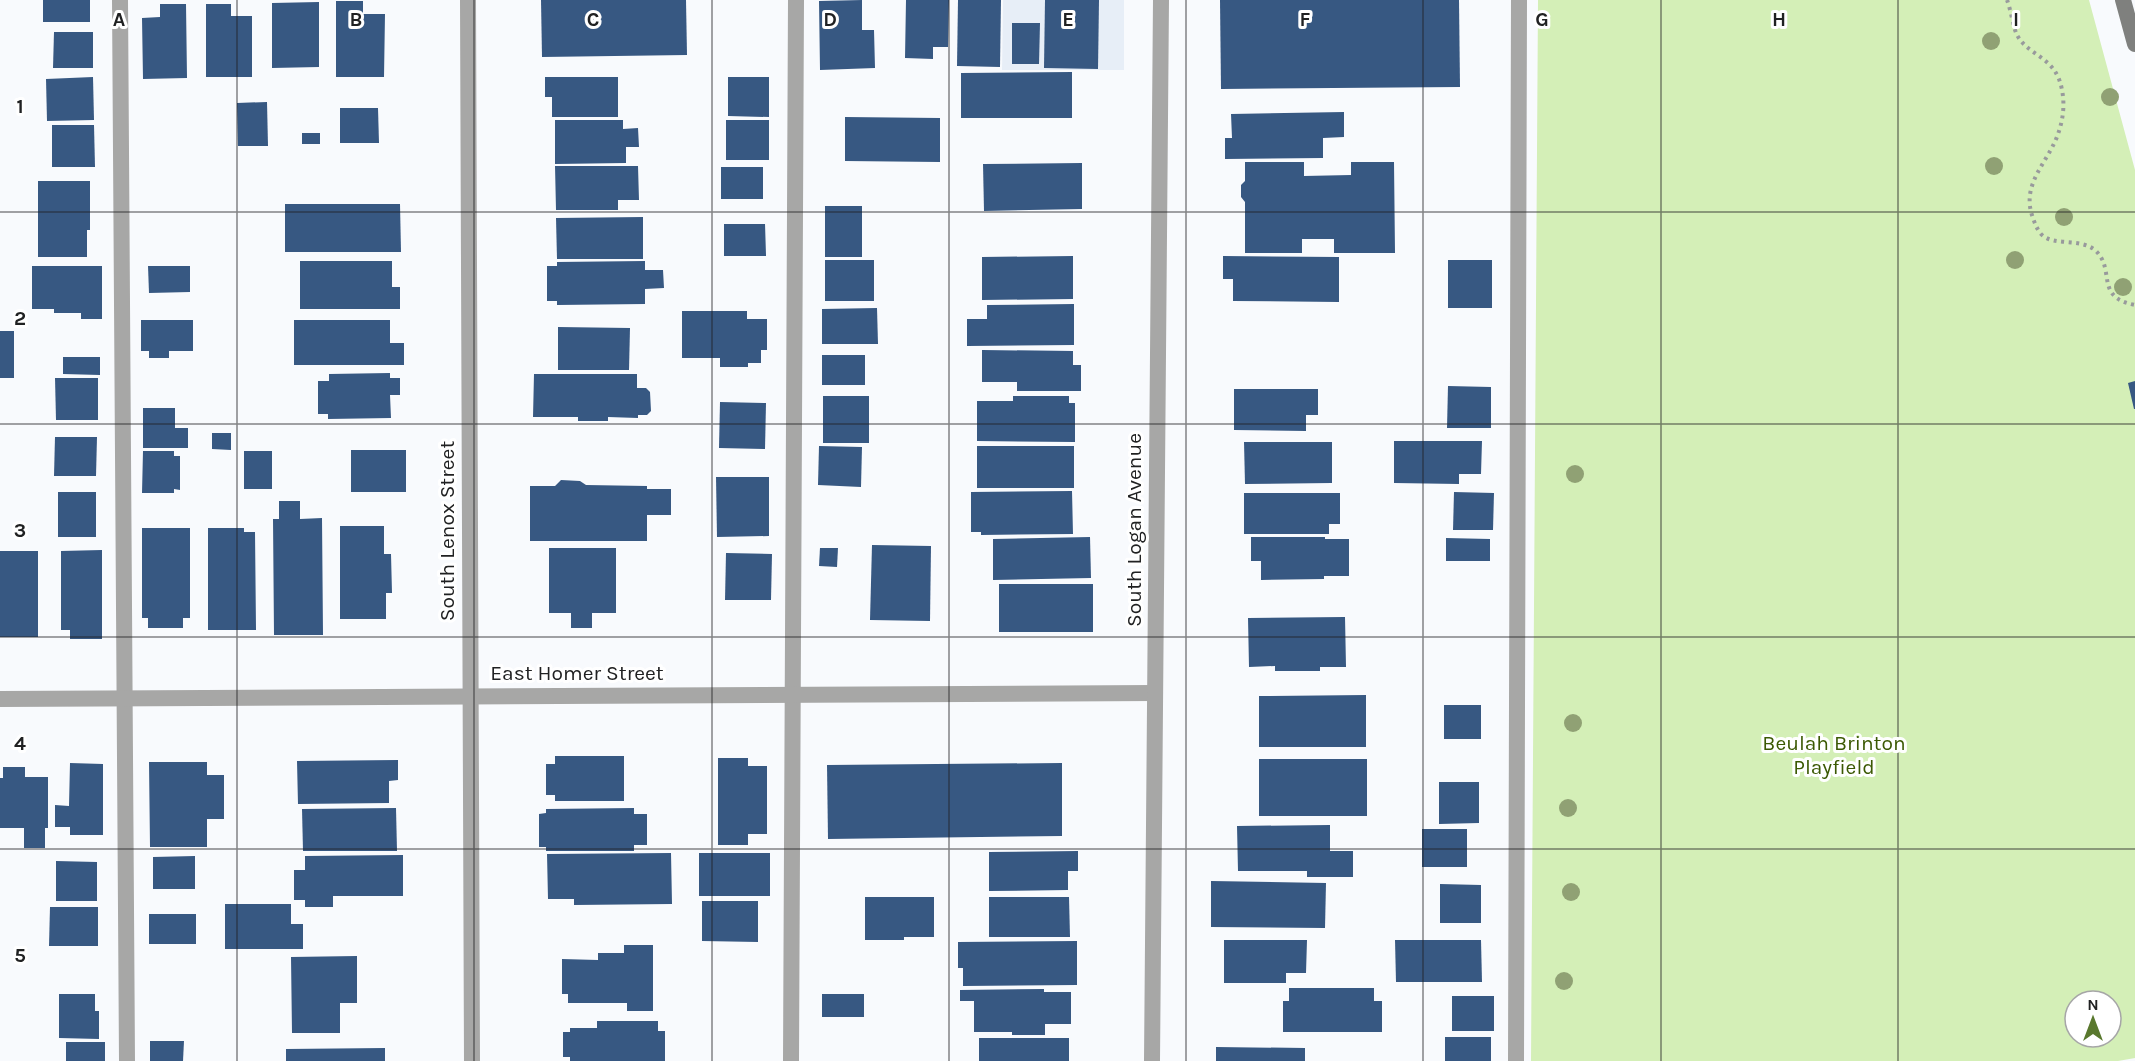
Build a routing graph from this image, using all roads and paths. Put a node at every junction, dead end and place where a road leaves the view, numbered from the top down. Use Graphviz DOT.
graph roads {
  1 [pos="120,0"];
  2 [pos="468,0"];
  3 [pos="796,0"];
  4 [pos="1161,0"];
  5 [pos="1519,0"];
  6 [pos="2007,0"];
  7 [pos="2123,0"];
  8 [pos="2135,44"];
  9 [pos="2135,306"];
  10 [pos="1155,693"];
  11 [pos="794,694"];
  12 [pos="471,697"];
  13 [pos="124,698"];
  14 [pos="0,699"];
  15 [pos="127,1061"];
  16 [pos="472,1061"];
  17 [pos="790,1061"];
  18 [pos="1152,1061"];
  19 [pos="1516,1061"];
  1 -- 13 [label="street"];
  2 -- 12 [label="street, South Lenox Street"];
  3 -- 11 [label="street"];
  4 -- 10 [label="street, South Logan Avenue"];
  5 -- 19 [label="street"];
  6 -- 9 [label="path"];
  7 -- 8 [label="main road"];
  10 -- 11 [label="street, East Homer Street"];
  10 -- 18 [label="street, South Logan Avenue"];
  11 -- 12 [label="street, East Homer Street"];
  11 -- 17 [label="street"];
  12 -- 13 [label="street, East Homer Street"];
  12 -- 16 [label="street, South Lenox Street"];
  13 -- 14 [label="street, East Homer Street"];
  13 -- 15 [label="street"];
}
